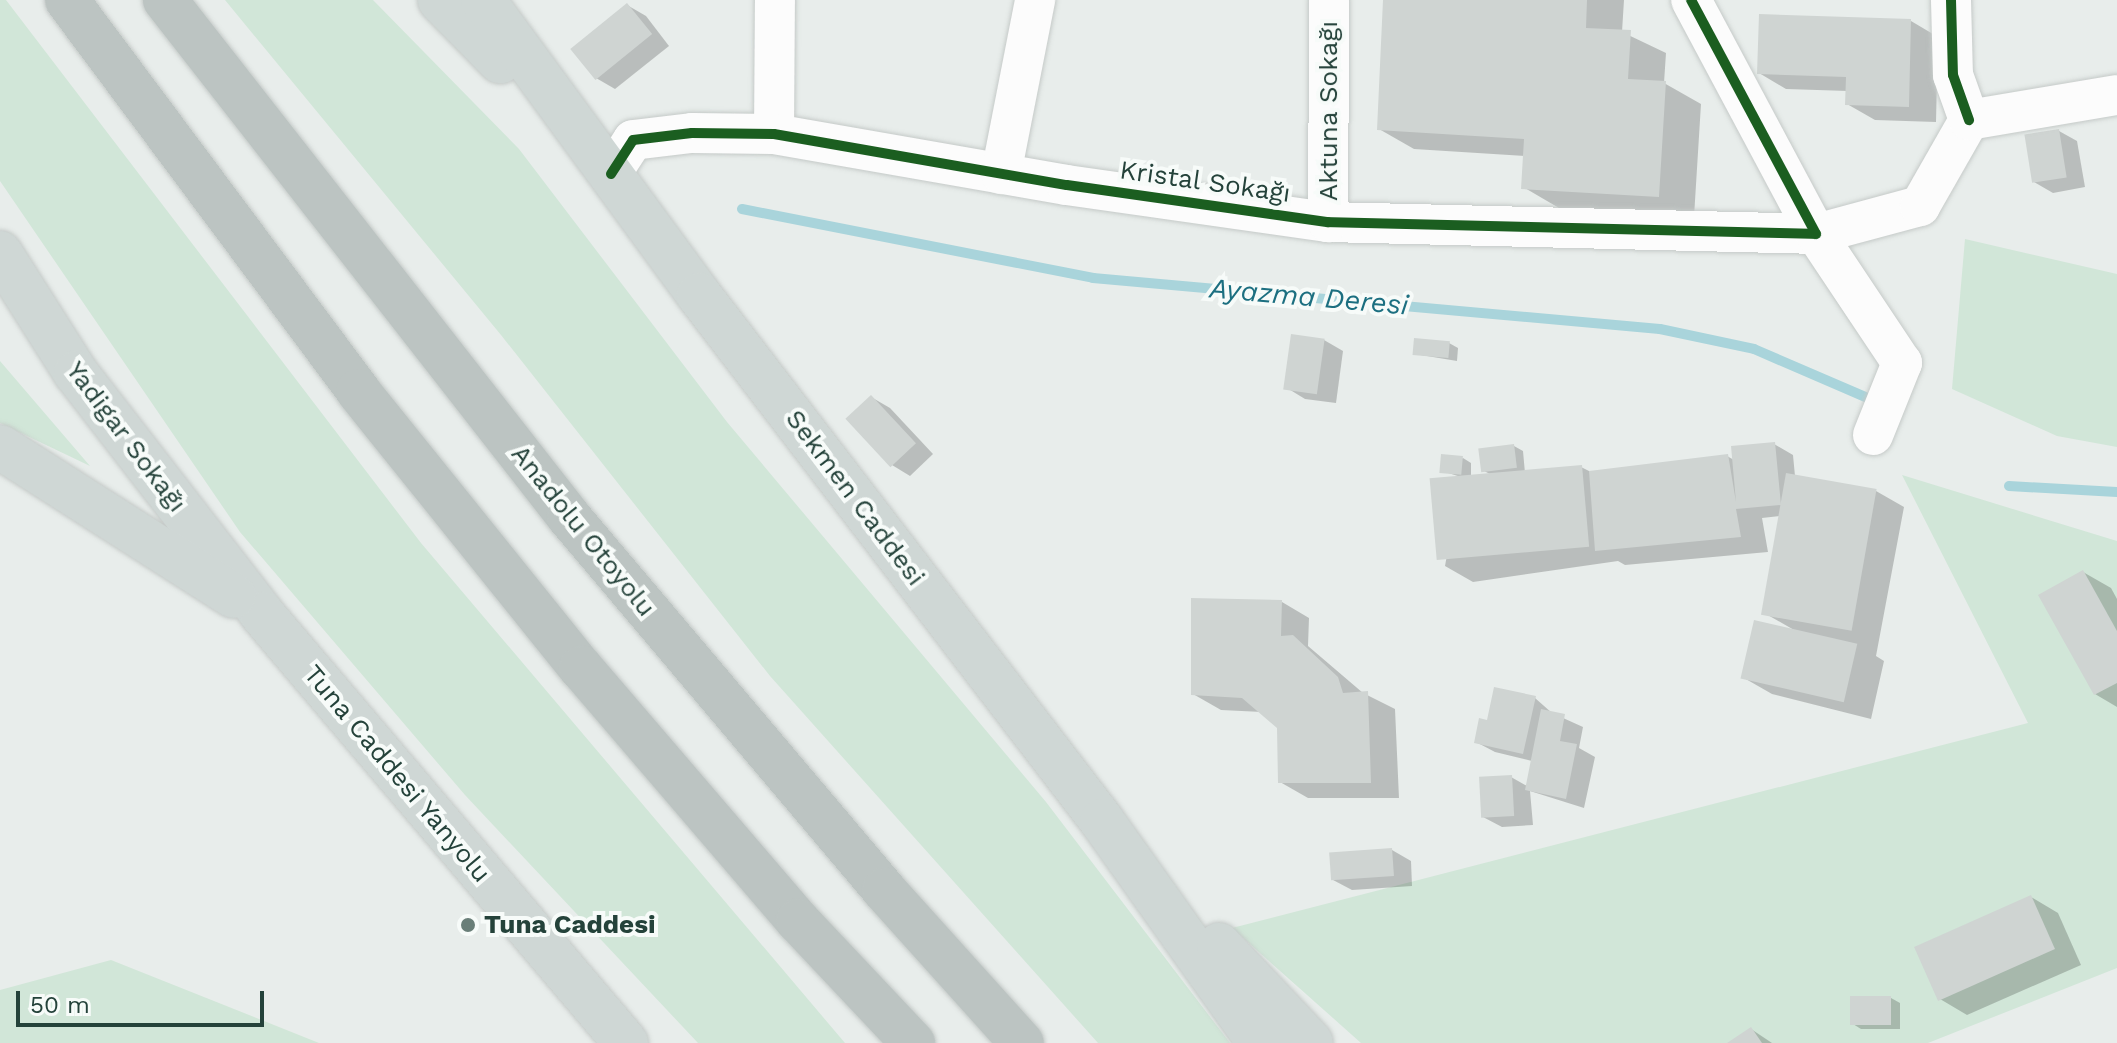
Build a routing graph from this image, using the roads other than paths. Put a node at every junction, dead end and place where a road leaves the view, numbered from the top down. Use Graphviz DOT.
graph roads {
  1 [pos="67,0"];
  2 [pos="165,0"];
  3 [pos="440,0"];
  4 [pos="483,0"];
  5 [pos="775,0"];
  6 [pos="1035,0"];
  7 [pos="1329,0"];
  8 [pos="1691,0"];
  9 [pos="1951,0"];
  10 [pos="2117,95"];
  11 [pos="1969,120"];
  12 [pos="774,134"];
  13 [pos="611,174"];
  14 [pos="1001,174"];
  15 [pos="1328,222"];
  16 [pos="1816,234"];
  17 [pos="0,253"];
  18 [pos="1873,435"];
  19 [pos="0,447"];
  20 [pos="262,614"];
  21 [pos="1102,821"];
  22 [pos="626,1043"];
  23 [pos="913,1043"];
  24 [pos="1022,1043"];
  25 [pos="1260,1043"];
  26 [pos="1311,1043"];
  1 -- 23 [label="highway"];
  2 -- 24 [label="highway, Anadolu Otoyolu"];
  3 -- 13 [label="main road"];
  4 -- 13 [label="main road"];
  5 -- 12 [label="street"];
  6 -- 14 [label="street"];
  7 -- 15 [label="street, Aktuna Sokağı"];
  8 -- 16 [label="street"];
  9 -- 11 [label="street"];
  10 -- 11 [label="street"];
  11 -- 16 [label="street, Kristal Sokağı"];
  12 -- 13 [label="street, Kristal Sokağı"];
  12 -- 14 [label="street, Kristal Sokağı"];
  13 -- 21 [label="main road, Sekmen Caddesi"];
  14 -- 15 [label="street, Kristal Sokağı"];
  15 -- 16 [label="street, Kristal Sokağı"];
  16 -- 18 [label="street"];
  17 -- 20 [label="main road, Yadigar Sokağı"];
  19 -- 20 [label="main road"];
  20 -- 22 [label="main road, Tuna Caddesi Yanyolu"];
  21 -- 25 [label="main road"];
  21 -- 26 [label="main road"];
}
